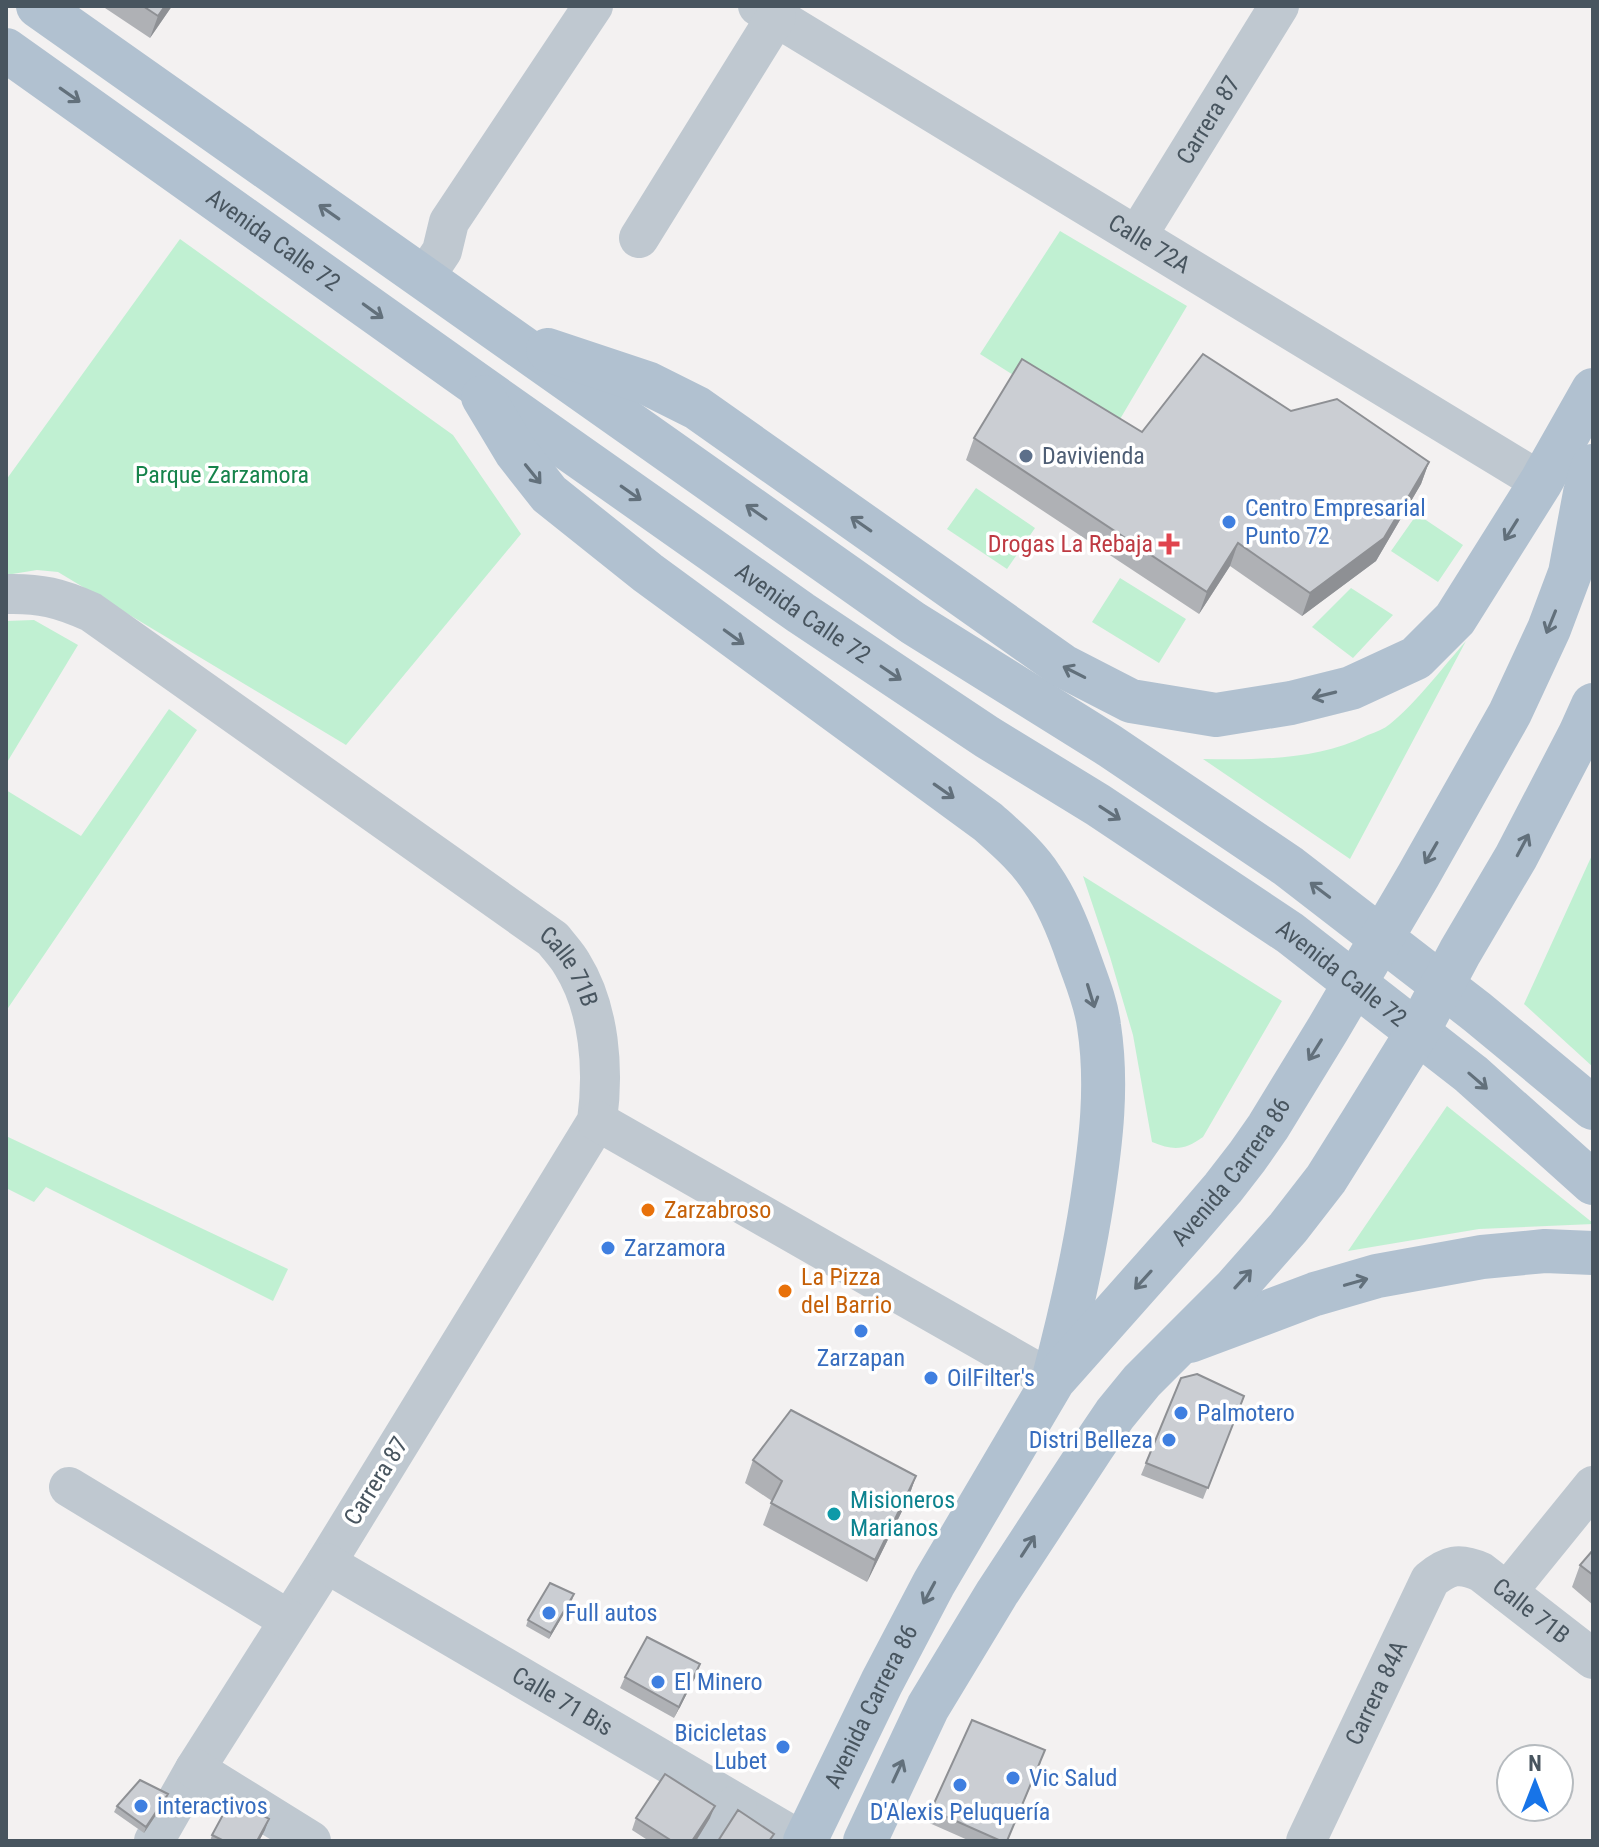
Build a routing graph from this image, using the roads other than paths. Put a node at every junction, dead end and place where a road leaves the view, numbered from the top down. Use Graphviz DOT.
graph roads {
  1 [pos="38,6"];
  2 [pos="593,6"];
  3 [pos="1279,6"];
  4 [pos="767,12"];
  5 [pos="6,50"];
  6 [pos="1137,236"];
  7 [pos="639,238"];
  8 [pos="424,278"];
  9 [pos="508,337"];
  10 [pos="476,384"];
  11 [pos="1593,390"];
  12 [pos="1593,466"];
  13 [pos="1541,482"];
  14 [pos="6,594"];
  15 [pos="1593,705"];
  16 [pos="1383,937"];
  17 [pos="1356,984"];
  18 [pos="1444,986"];
  19 [pos="1418,1031"];
  20 [pos="1593,1108"];
  21 [pos="597,1121"];
  22 [pos="1593,1183"];
  23 [pos="1593,1253"];
  24 [pos="1177,1346"];
  25 [pos="1053,1381"];
  26 [pos="1593,1486"];
  27 [pos="69,1487"];
  28 [pos="326,1563"];
  29 [pos="1466,1565"];
  30 [pos="1507,1592"];
  31 [pos="289,1620"];
  32 [pos="1593,1659"];
  33 [pos="195,1769"];
  34 [pos="737,1804"];
  35 [pos="154,1841"];
  36 [pos="311,1841"];
  37 [pos="714,1841"];
  38 [pos="803,1841"];
  39 [pos="865,1841"];
  40 [pos="1306,1841"];
  8 -- 1 [label="main road, one-way"];
  2 -- 8 [label="street"];
  3 -- 6 [label="street, Carrera 87"];
  4 -- 6 [label="street, Calle 72A"];
  4 -- 7 [label="street"];
  5 -- 10 [label="main road, Avenida Calle 72, one-way"];
  6 -- 13 [label="street, Calle 72A"];
  8 -- 9 [label="main road"];
  13 -- 9 [label="main road, one-way"];
  16 -- 9 [label="main road, one-way"];
  10 -- 17 [label="main road, Avenida Calle 72, one-way"];
  10 -- 25 [label="main road, one-way"];
  11 -- 13 [label="main road"];
  12 -- 16 [label="main road, Avenida Carrera 86, one-way"];
  14 -- 21 [label="street, Calle 71B"];
  18 -- 15 [label="main road, one-way"];
  16 -- 17 [label="main road, Avenida Carrera 86"];
  16 -- 18 [label="main road"];
  17 -- 19 [label="main road, Avenida Calle 72"];
  17 -- 25 [label="main road, Avenida Carrera 86, one-way"];
  18 -- 19 [label="main road"];
  18 -- 20 [label="main road"];
  19 -- 22 [label="main road, Avenida Calle 72, one-way"];
  24 -- 19 [label="main road, one-way"];
  21 -- 25 [label="street"];
  21 -- 28 [label="street, Carrera 87"];
  24 -- 23 [label="main road, one-way"];
  39 -- 24 [label="main road, one-way"];
  25 -- 38 [label="main road, Avenida Carrera 86, one-way"];
  26 -- 30 [label="street"];
  27 -- 31 [label="street"];
  28 -- 31 [label="street, Carrera 87"];
  28 -- 34 [label="street, Calle 71 Bis"];
  29 -- 30 [label="street, Calle 71B"];
  29 -- 40 [label="street, Carrera 84A"];
  30 -- 32 [label="street, Calle 71B"];
  31 -- 33 [label="street, Carrera 87"];
  33 -- 35 [label="street, Carrera 87"];
  33 -- 36 [label="street"];
  34 -- 37 [label="street"];
  34 -- 38 [label="street, Calle 71 Bis"];
}
